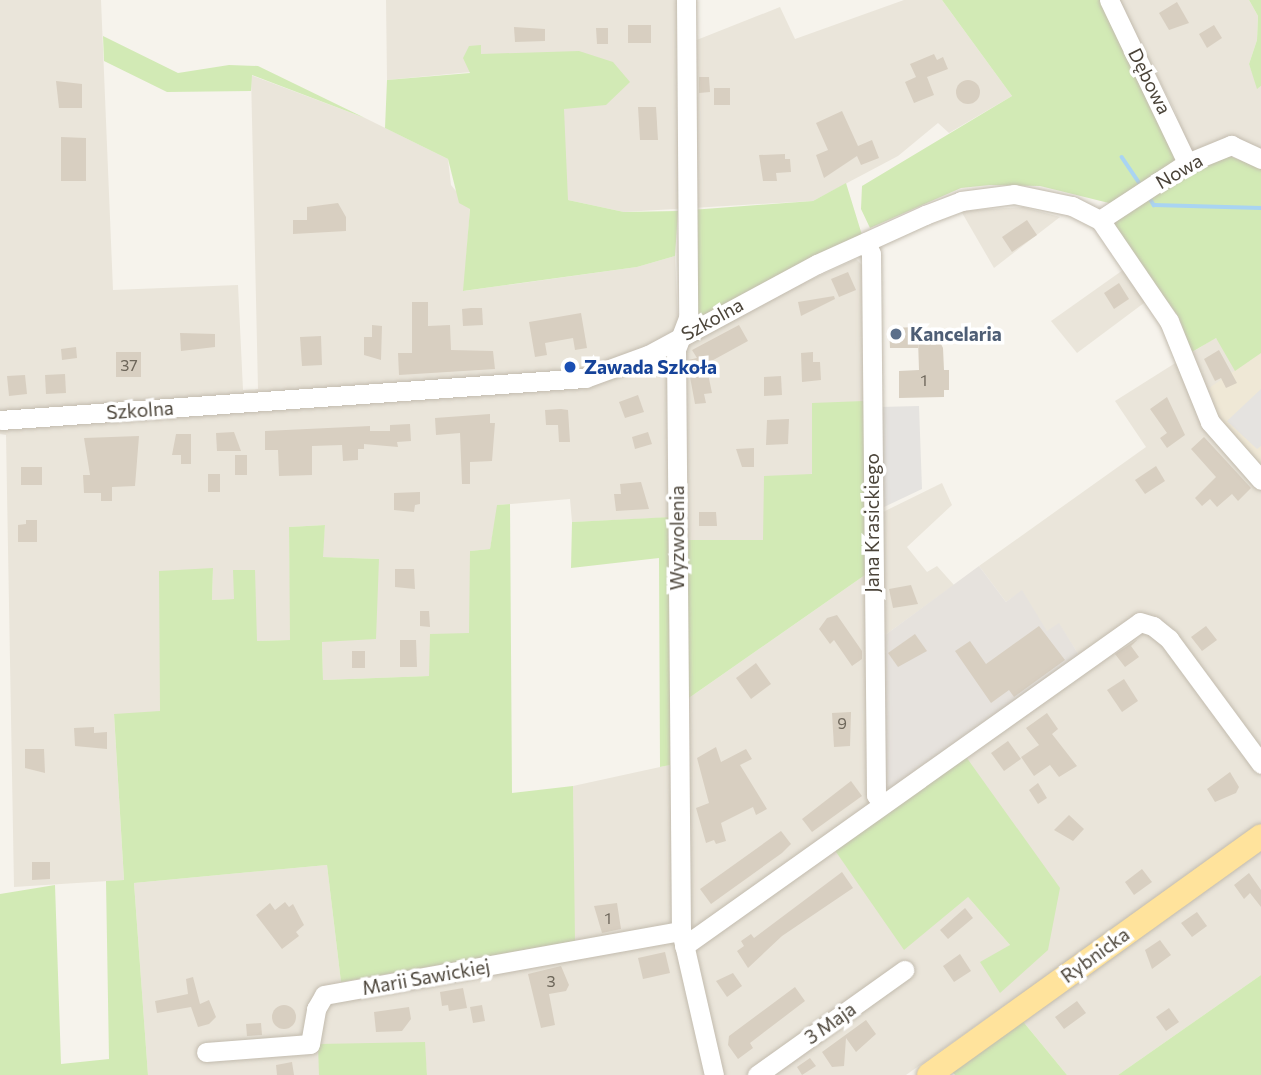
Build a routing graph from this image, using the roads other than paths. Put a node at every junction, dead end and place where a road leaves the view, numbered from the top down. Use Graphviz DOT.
graph roads {
  1 [pos="686,0"];
  2 [pos="1109,0"];
  3 [pos="1261,159"];
  4 [pos="1187,163"];
  5 [pos="1100,220"];
  6 [pos="866,242"];
  7 [pos="681,335"];
  8 [pos="0,420"];
  9 [pos="1261,480"];
  10 [pos="1261,764"];
  11 [pos="882,803"];
  12 [pos="1261,836"];
  13 [pos="683,938"];
  14 [pos="904,970"];
  15 [pos="206,1052"];
  16 [pos="715,1075"];
  17 [pos="757,1075"];
  18 [pos="929,1075"];
  1 -- 7 [label="street, Wyzwolenia"];
  2 -- 4 [label="street, Dębowa"];
  3 -- 4 [label="street, Nowa"];
  4 -- 5 [label="street, Nowa"];
  5 -- 6 [label="street, Szkolna"];
  5 -- 9 [label="street"];
  6 -- 7 [label="street, Szkolna"];
  6 -- 11 [label="street, Jana Krasickiego"];
  7 -- 8 [label="street, Szkolna"];
  7 -- 13 [label="street, Wyzwolenia"];
  10 -- 11 [label="street"];
  11 -- 13 [label="street"];
  12 -- 18 [label="main road, Rybnicka"];
  13 -- 15 [label="street, Marii Sawickiej"];
  13 -- 16 [label="street, Wyzwolenia"];
  14 -- 17 [label="street, 3 Maja"];
}
